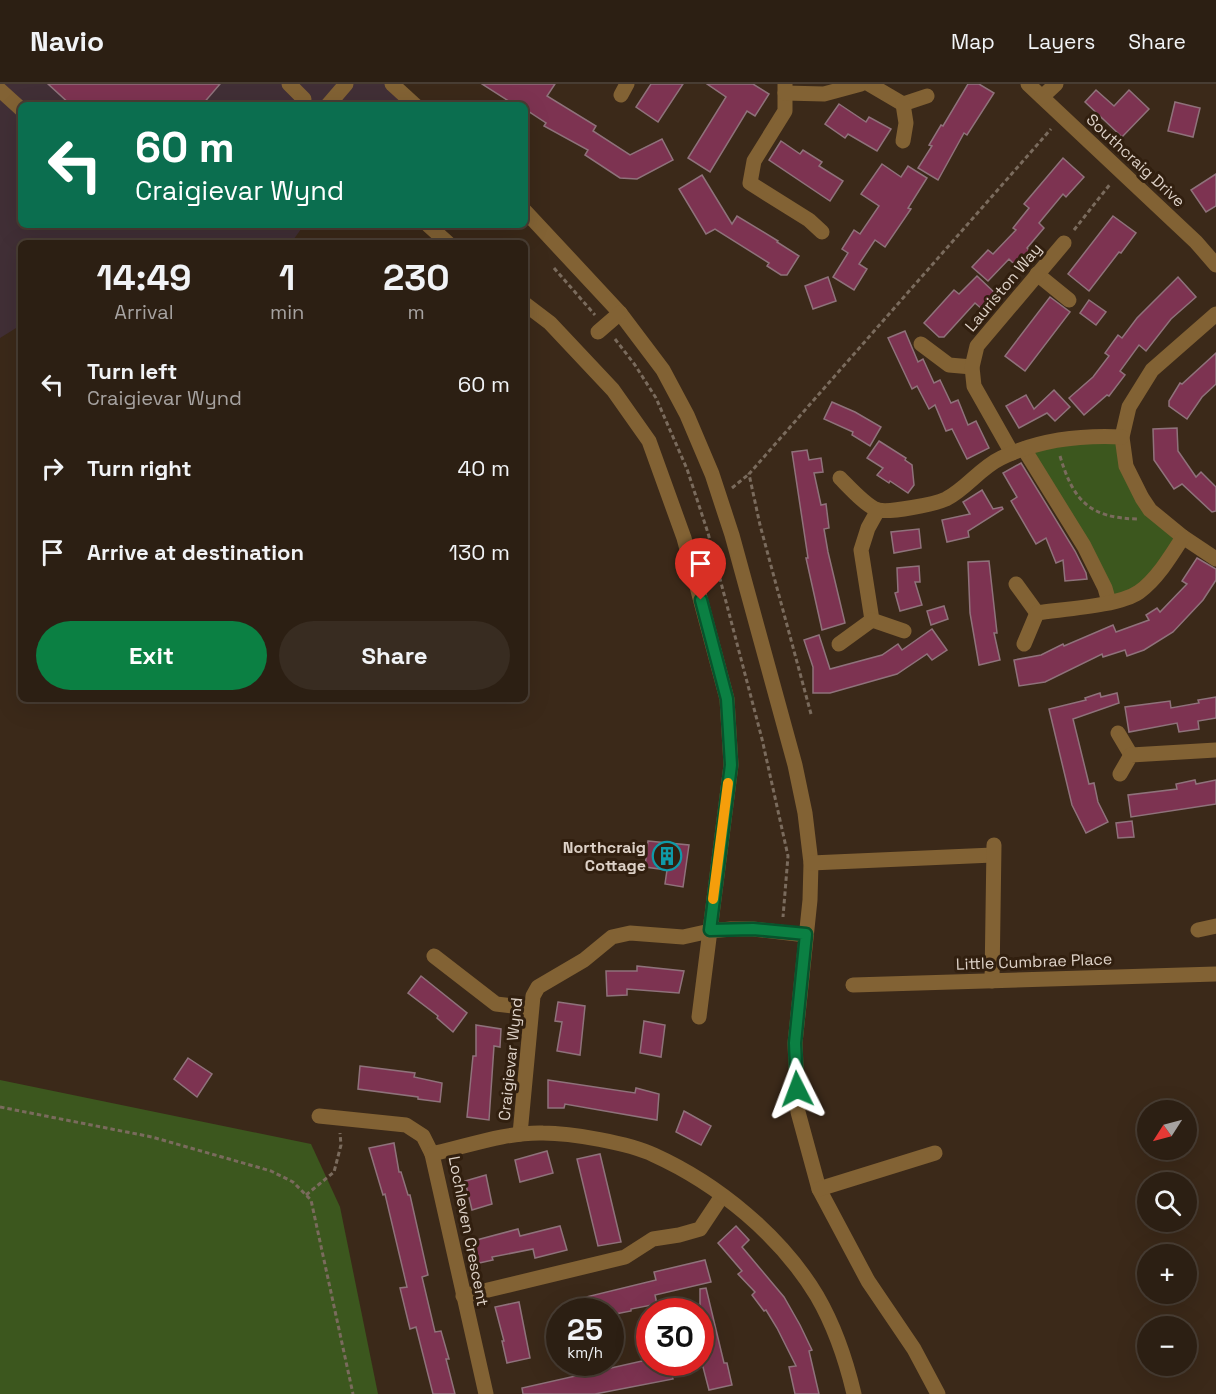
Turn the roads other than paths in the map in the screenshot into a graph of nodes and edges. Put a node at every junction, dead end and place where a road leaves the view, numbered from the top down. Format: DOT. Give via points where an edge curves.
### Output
graph roads {
  1 [pos="289,84"];
  2 [pos="346,84"];
  3 [pos="861,84"];
  4 [pos="869,84"];
  5 [pos="1028,84"];
  6 [pos="1056,84"];
  7 [pos="785,89"];
  8 [pos="0,90"];
  9 [pos="397,94"];
  10 [pos="927,96"];
  11 [pos="1042,97"];
  12 [pos="304,99"];
  13 [pos="331,102"];
  14 [pos="410,102"];
  15 [pos="903,104"];
  16 [pos="18,106"];
  17 [pos="903,141"];
  18 [pos="528,214"];
  19 [pos="431,228"];
  20 [pos="822,232"];
  21 [pos="445,240"];
  22 [pos="1064,243"];
  23 [pos="1216,265"];
  24 [pos="1037,274"];
  25 [pos="1070,300"];
  26 [pos="528,306"];
  27 [pos="620,313"];
  28 [pos="1216,314"];
  29 [pos="598,332"];
  30 [pos="921,344"];
  31 [pos="972,367"];
  32 [pos="1122,437"];
  33 [pos="1018,451"];
  34 [pos="840,478"];
  35 [pos="878,510"];
  36 [pos="1183,537"];
  37 [pos="1216,559"];
  38 [pos="1016,584"];
  39 [pos="1109,602"];
  40 [pos="1037,613"];
  41 [pos="872,620"];
  42 [pos="904,631"];
  43 [pos="839,644"];
  44 [pos="1024,644"];
  45 [pos="1118,733"];
  46 [pos="1216,750"];
  47 [pos="1131,755"];
  48 [pos="1120,774"];
  49 [pos="811,863"];
  50 [pos="1216,926"];
  51 [pos="710,930"];
  52 [pos="1198,930"];
  53 [pos="806,934"];
  54 [pos="434,956"];
  55 [pos="1216,974"];
  56 [pos="992,981"];
  57 [pos="853,985"];
  58 [pos="531,1008"];
  59 [pos="699,1017"];
  60 [pos="319,1116"];
  61 [pos="520,1134"];
  62 [pos="935,1153"];
  63 [pos="432,1155"];
  64 [pos="819,1189"];
  65 [pos="722,1196"];
  66 [pos="463,1296"];
  67 [pos="486,1394"];
  68 [pos="854,1394"];
  69 [pos="938,1394"];
  1 -- 12 [label="street"];
  2 -- 13 [label="street"];
  3 -- 7 [label="street" via="824,94"];
  4 -- 15 [label="street"];
  5 -- 11 [label="street, Southcraig Drive"];
  6 -- 11 [label="street"];
  7 -- 20 [label="street" via="784,111 754,161 750,183"];
  8 -- 16 [label="street"];
  9 -- 14 [label="street"];
  10 -- 15 [label="street"];
  11 -- 23 [label="street, Southcraig Drive"];
  15 -- 17 [label="street"];
  18 -- 27 [label="street"];
  19 -- 21 [label="street"];
  22 -- 24 [label="street, Lauriston Way"];
  24 -- 25 [label="street"];
  24 -- 31 [label="street, Lauriston Way" via="977,346"];
  26 -- 51 [label="street" via="550,323 613,390 649,441 684,538 727,699 731,765"];
  27 -- 29 [label="street"];
  27 -- 49 [label="street" via="663,369 712,474 795,765"];
  28 -- 32 [label="street" via="1152,370 1129,407"];
  30 -- 31 [label="street" via="949,365"];
  31 -- 33 [label="street" via="974,386"];
  32 -- 33 [label="street" via="1055,441"];
  32 -- 36 [label="street" via="1126,466 1142,498 1150,510"];
  33 -- 35 [label="street" via="998,459 946,500"];
  33 -- 39 [label="street" via="1084,546"];
  34 -- 35 [label="street"];
  35 -- 41 [label="street" via="861,550"];
  36 -- 37 [label="street"];
  36 -- 39 [label="street" via="1150,582 1137,593"];
  38 -- 40 [label="street"];
  39 -- 40 [label="street"];
  40 -- 44 [label="street"];
  41 -- 42 [label="street"];
  41 -- 43 [label="street"];
  45 -- 47 [label="street"];
  46 -- 47 [label="street"];
  47 -- 48 [label="street"];
  49 -- 53 [label="street"];
  49 -- 56 [label="street" via="994,850"];
  50 -- 52 [label="street"];
  51 -- 53 [label="street, Craigievar Wynd"];
  51 -- 58 [label="street, Craigievar Wynd" via="682,937 630,933 612,937 584,960 538,987"];
  51 -- 59 [label="street"];
  53 -- 64 [label="street" via="795,1043 798,1112"];
  54 -- 58 [label="street" via="496,1004"];
  55 -- 56 [label="street, Little Cumbrae Place"];
  56 -- 57 [label="street, Little Cumbrae Place"];
  58 -- 61 [label="street, Craigievar Wynd"];
  60 -- 63 [label="street" via="406,1125 423,1136"];
  61 -- 63 [label="street, Lochleven Crescent"];
  61 -- 65 [label="street, Lochleven Crescent" via="602,1140 653,1154"];
  62 -- 64 [label="street"];
  63 -- 66 [label="street, Lochleven Crescent"];
  64 -- 69 [label="street" via="868,1281 914,1349"];
  65 -- 66 [label="street" via="700,1229 653,1239 625,1257"];
  65 -- 68 [label="street, Lochleven Crescent" via="756,1221 816,1296 831,1323"];
  66 -- 67 [label="street, Lochleven Crescent"];
}
